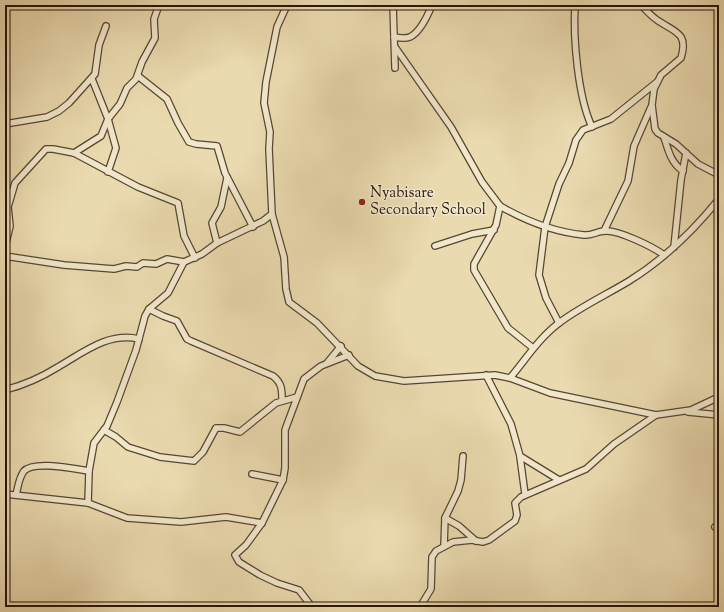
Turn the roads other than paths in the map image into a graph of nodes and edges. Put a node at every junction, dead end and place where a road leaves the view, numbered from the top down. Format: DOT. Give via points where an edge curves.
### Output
graph roads {
  1 [pos="159,5"];
  2 [pos="287,5"];
  3 [pos="393,5"];
  4 [pos="432,5"];
  5 [pos="575,5"];
  6 [pos="643,5"];
  7 [pos="106,26"];
  8 [pos="394,37"];
  9 [pos="395,47"];
  10 [pos="396,68"];
  11 [pos="138,76"];
  12 [pos="92,79"];
  13 [pos="657,82"];
  14 [pos="652,105"];
  15 [pos="108,119"];
  16 [pos="5,124"];
  17 [pos="592,127"];
  18 [pos="664,137"];
  19 [pos="74,153"];
  20 [pos="686,153"];
  21 [pos="683,171"];
  22 [pos="108,172"];
  23 [pos="719,175"];
  24 [pos="227,177"];
  25 [pos="719,199"];
  26 [pos="500,206"];
  27 [pos="272,214"];
  28 [pos="252,227"];
  29 [pos="545,227"];
  30 [pos="494,230"];
  31 [pos="604,231"];
  32 [pos="217,243"];
  33 [pos="435,246"];
  34 [pos="5,247"];
  35 [pos="674,248"];
  36 [pos="664,255"];
  37 [pos="5,256"];
  38 [pos="195,258"];
  39 [pos="184,262"];
  40 [pos="149,309"];
  41 [pos="559,323"];
  42 [pos="139,339"];
  43 [pos="341,346"];
  44 [pos="533,348"];
  45 [pos="349,355"];
  46 [pos="327,363"];
  47 [pos="486,375"];
  48 [pos="510,378"];
  49 [pos="5,390"];
  50 [pos="297,397"];
  51 [pos="719,397"];
  52 [pos="282,400"];
  53 [pos="684,412"];
  54 [pos="656,415"];
  55 [pos="719,415"];
  56 [pos="104,430"];
  57 [pos="462,456"];
  58 [pos="520,456"];
  59 [pos="89,471"];
  60 [pos="252,474"];
  61 [pos="283,480"];
  62 [pos="559,480"];
  63 [pos="5,494"];
  64 [pos="525,494"];
  65 [pos="16,495"];
  66 [pos="88,503"];
  67 [pos="445,518"];
  68 [pos="262,523"];
  69 [pos="476,541"];
  70 [pos="444,546"];
  71 [pos="312,607"];
  72 [pos="420,607"];
  1 -- 11 [label="street" via="154,19 155,38 142,62"];
  2 -- 27 [label="street" via="281,15 272,44 264,103 270,132"];
  3 -- 8 [label="street"];
  4 -- 8 [label="street" via="414,34 409,37"];
  5 -- 17 [label="street" via="576,46 584,106"];
  6 -- 13 [label="street" via="658,20 676,30 682,38 680,59 664,72"];
  7 -- 12 [label="street" via="98,46 97,68"];
  8 -- 9 [label="street"];
  9 -- 10 [label="street"];
  9 -- 26 [label="street" via="451,127 482,182"];
  11 -- 15 [label="street" via="127,88 120,104"];
  11 -- 24 [label="street" via="167,99 189,142 217,146"];
  12 -- 15 [label="street"];
  12 -- 16 [label="street" via="58,112 37,119"];
  13 -- 14 [label="street"];
  13 -- 17 [label="street" via="611,119"];
  14 -- 18 [label="street" via="654,129"];
  14 -- 31 [label="street" via="634,146 628,181"];
  15 -- 19 [label="street" via="101,136"];
  15 -- 22 [label="street" via="116,148"];
  17 -- 29 [label="street" via="583,130 576,140"];
  18 -- 20 [label="street"];
  18 -- 21 [label="street" via="672,158"];
  19 -- 22 [label="street"];
  19 -- 34 [label="street" via="46,149 18,178 9,203 10,226"];
  20 -- 21 [label="street"];
  20 -- 23 [label="street" via="698,164"];
  21 -- 35 [label="street"];
  22 -- 38 [label="street" via="178,203 184,236"];
  24 -- 28 [label="street"];
  24 -- 32 [label="street" via="221,207 211,226"];
  25 -- 35 [label="street"];
  26 -- 29 [label="street"];
  26 -- 30 [label="street"];
  27 -- 28 [label="street"];
  27 -- 43 [label="street" via="284,258 289,302 317,323"];
  28 -- 32 [label="street"];
  29 -- 31 [label="street" via="586,235"];
  29 -- 41 [label="street" via="540,281"];
  30 -- 33 [label="street"];
  30 -- 44 [label="street" via="474,264 474,270 508,328"];
  31 -- 36 [label="street" via="644,244"];
  32 -- 38 [label="street"];
  35 -- 36 [label="street"];
  36 -- 41 [label="street" via="631,280"];
  37 -- 39 [label="street" via="114,269 126,266 137,268 143,263 156,264 164,260"];
  38 -- 39 [label="street"];
  39 -- 40 [label="street" via="168,293"];
  40 -- 42 [label="street"];
  40 -- 52 [label="street" via="177,320 187,339 273,376 282,387"];
  41 -- 44 [label="street"];
  42 -- 49 [label="street" via="124,336 100,343 40,377"];
  42 -- 56 [label="street" via="117,402"];
  43 -- 45 [label="street"];
  43 -- 46 [label="street"];
  44 -- 48 [label="street"];
  45 -- 46 [label="street"];
  45 -- 47 [label="street" via="366,372 393,380"];
  46 -- 50 [label="street" via="306,377"];
  47 -- 48 [label="street"];
  47 -- 58 [label="street" via="511,424"];
  48 -- 54 [label="street" via="550,393"];
  50 -- 52 [label="street"];
  50 -- 61 [label="street" via="285,430 286,463"];
  51 -- 53 [label="street"];
  52 -- 56 [label="street" via="241,431 235,432 220,427 214,429 204,452 194,461 160,457 128,447"];
  53 -- 54 [label="street"];
  53 -- 55 [label="street"];
  54 -- 62 [label="street" via="614,444 586,469"];
  56 -- 59 [label="street" via="96,439"];
  57 -- 67 [label="street" via="460,485"];
  58 -- 62 [label="street"];
  58 -- 64 [label="street"];
  59 -- 65 [label="street" via="65,467 29,467 21,477"];
  59 -- 66 [label="street"];
  60 -- 61 [label="street"];
  61 -- 68 [label="street"];
  62 -- 64 [label="street"];
  63 -- 65 [label="street"];
  64 -- 69 [label="street" via="516,502 516,517 512,524 485,542"];
  65 -- 66 [label="street"];
  66 -- 68 [label="street" via="127,518 181,522 226,517"];
  67 -- 69 [label="street"];
  67 -- 70 [label="street"];
  68 -- 71 [label="street" via="235,557 260,575 299,590"];
  69 -- 70 [label="street" via="460,541"];
  70 -- 72 [label="street" via="432,557 431,590"];
}
